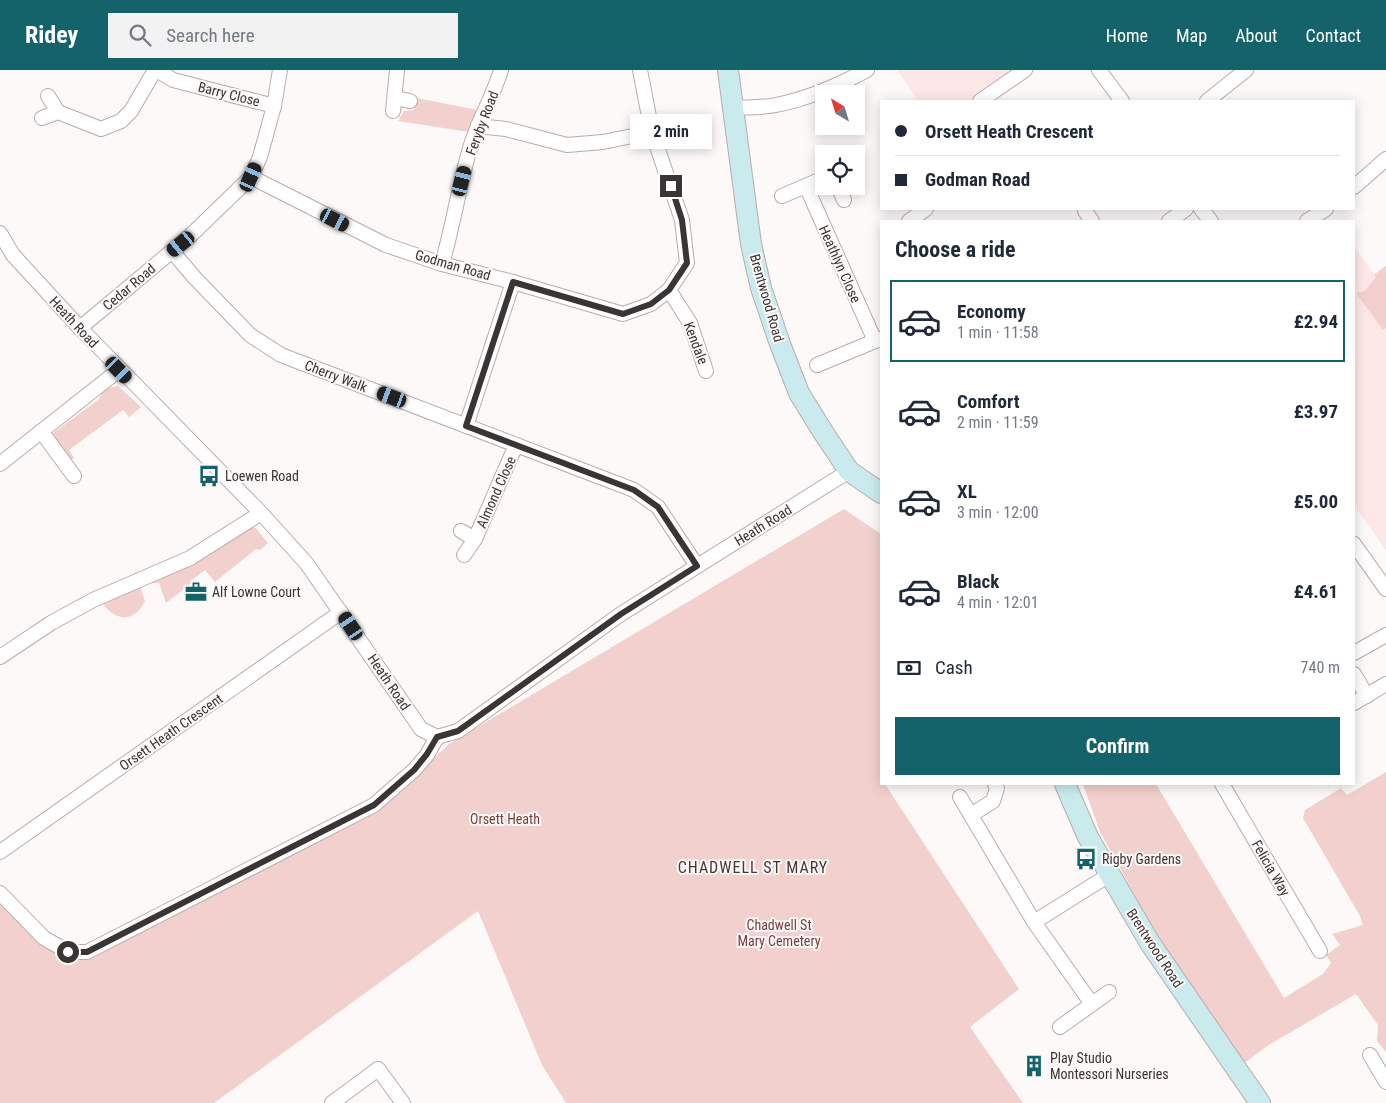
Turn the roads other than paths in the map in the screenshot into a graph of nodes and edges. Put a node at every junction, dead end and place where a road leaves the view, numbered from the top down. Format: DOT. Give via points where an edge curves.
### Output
graph roads {
  1 [pos="156,70"];
  2 [pos="280,70"];
  3 [pos="397,70"];
  4 [pos="501,70"];
  5 [pos="640,70"];
  6 [pos="728,70"];
  7 [pos="867,70"];
  8 [pos="1025,70"];
  9 [pos="1099,70"];
  10 [pos="1246,70"];
  11 [pos="48,96"];
  12 [pos="981,100"];
  13 [pos="1121,100"];
  14 [pos="1207,100"];
  15 [pos="410,101"];
  16 [pos="274,106"];
  17 [pos="733,108"];
  18 [pos="58,112"];
  19 [pos="42,118"];
  20 [pos="478,126"];
  21 [pos="652,132"];
  22 [pos="1386,159"];
  23 [pos="251,177"];
  24 [pos="815,182"];
  25 [pos="806,186"];
  26 [pos="1355,186"];
  27 [pos="842,195"];
  28 [pos="782,196"];
  29 [pos="844,200"];
  30 [pos="925,210"];
  31 [pos="1185,210"];
  32 [pos="1202,210"];
  33 [pos="1324,210"];
  34 [pos="910,220"];
  35 [pos="1170,220"];
  36 [pos="1210,220"];
  37 [pos="1309,220"];
  38 [pos="0,233"];
  39 [pos="172,251"];
  40 [pos="442,264"];
  41 [pos="513,282"];
  42 [pos="669,290"];
  43 [pos="80,328"];
  44 [pos="878,340"];
  45 [pos="817,365"];
  46 [pos="119,370"];
  47 [pos="706,371"];
  48 [pos="466,426"];
  49 [pos="41,431"];
  50 [pos="516,445"];
  51 [pos="0,464"];
  52 [pos="849,471"];
  53 [pos="74,476"];
  54 [pos="880,493"];
  55 [pos="261,513"];
  56 [pos="461,531"];
  57 [pos="475,539"];
  58 [pos="1355,545"];
  59 [pos="464,556"];
  60 [pos="697,566"];
  61 [pos="1386,590"];
  62 [pos="341,612"];
  63 [pos="1386,635"];
  64 [pos="1355,652"];
  65 [pos="0,657"];
  66 [pos="1355,676"];
  67 [pos="1386,684"];
  68 [pos="1367,696"];
  69 [pos="1355,702"];
  70 [pos="437,737"];
  71 [pos="996,785"];
  72 [pos="1065,785"];
  73 [pos="1223,785"];
  74 [pos="960,797"];
  75 [pos="972,815"];
  76 [pos="0,852"];
  77 [pos="1109,875"];
  78 [pos="0,893"];
  79 [pos="1034,922"];
  80 [pos="1320,951"];
  81 [pos="1110,992"];
  82 [pos="1092,1004"];
  83 [pos="1060,1027"];
  84 [pos="1370,1055"];
  85 [pos="1386,1082"];
  86 [pos="332,1103"];
  87 [pos="402,1103"];
  88 [pos="1260,1103"];
  1 -- 16 [label="street, Barry Close" via="173,80"];
  1 -- 18 [label="street, Barry Close" via="131,111 121,120 101,129"];
  2 -- 16 [label="street, Cedar Road"];
  3 -- 15 [label="street" via="394,105"];
  4 -- 20 [label="street, Feryby Road"];
  5 -- 21 [label="street, Godman Road"];
  6 -- 17 [label="street, Brentwood Road"];
  7 -- 17 [label="street" via="812,94 775,105"];
  8 -- 12 [label="street"];
  9 -- 13 [label="street"];
  10 -- 14 [label="street"];
  11 -- 18 [label="street"];
  16 -- 23 [label="street, Cedar Road"];
  17 -- 52 [label="street, Brentwood Road" via="751,244 761,288 799,393"];
  18 -- 19 [label="street"];
  20 -- 21 [label="street" via="506,129 567,145"];
  20 -- 40 [label="street, Feryby Road"];
  21 -- 42 [label="street, Godman Road" via="682,220 687,263"];
  22 -- 26 [label="street"];
  23 -- 39 [label="street, Cedar Road"];
  23 -- 40 [label="street, Godman Road" via="386,245"];
  24 -- 25 [label="street"];
  25 -- 28 [label="street"];
  25 -- 44 [label="street, Heathlyn Close"];
  27 -- 29 [label="street"];
  30 -- 34 [label="street"];
  31 -- 35 [label="street"];
  32 -- 36 [label="street"];
  33 -- 37 [label="street"];
  38 -- 43 [label="street, Heath Road" via="13,255"];
  39 -- 43 [label="street, Cedar Road"];
  39 -- 48 [label="street, Cherry Walk" via="250,335 281,355"];
  40 -- 41 [label="street, Godman Road"];
  41 -- 42 [label="street, Godman Road" via="623,314 651,304"];
  41 -- 48 [label="street"];
  42 -- 47 [label="street, Kendale" via="690,323"];
  43 -- 46 [label="street, Heath Road"];
  44 -- 45 [label="street, Heathlyn Close"];
  46 -- 49 [label="street"];
  46 -- 55 [label="street, Heath Road"];
  48 -- 50 [label="street, Cherry Walk"];
  49 -- 51 [label="street"];
  49 -- 53 [label="street"];
  50 -- 57 [label="street, Almond Close"];
  50 -- 60 [label="street, Cherry Walk" via="634,490 658,507"];
  52 -- 54 [label="street, Brentwood Road"];
  52 -- 60 [label="street, Heath Road"];
  55 -- 62 [label="street, Heath Road" via="308,564"];
  55 -- 65 [label="street" via="190,558 93,600"];
  56 -- 57 [label="street, Almond Close"];
  57 -- 59 [label="street, Almond Close"];
  58 -- 61 [label="street"];
  60 -- 70 [label="street, Heath Road" via="621,614 458,731"];
  62 -- 70 [label="street, Heath Road" via="421,729"];
  62 -- 76 [label="street, Orsett Heath Crescent"];
  63 -- 64 [label="street"];
  66 -- 68 [label="street"];
  67 -- 68 [label="street"];
  68 -- 69 [label="street"];
  70 -- 78 [label="street" via="414,770 374,805 87,952 68,952 44,938"];
  71 -- 75 [label="street" via="998,788 993,801"];
  72 -- 77 [label="street, Brentwood Road"];
  73 -- 80 [label="street, Felicia Way"];
  74 -- 75 [label="street"];
  75 -- 79 [label="street"];
  77 -- 79 [label="street"];
  77 -- 88 [label="street, Brentwood Road" via="1150,943"];
  79 -- 82 [label="street"];
  81 -- 82 [label="street"];
  82 -- 83 [label="street"];
  84 -- 85 [label="street"];
  86 -- 87 [label="street" via="378,1069"];
}
